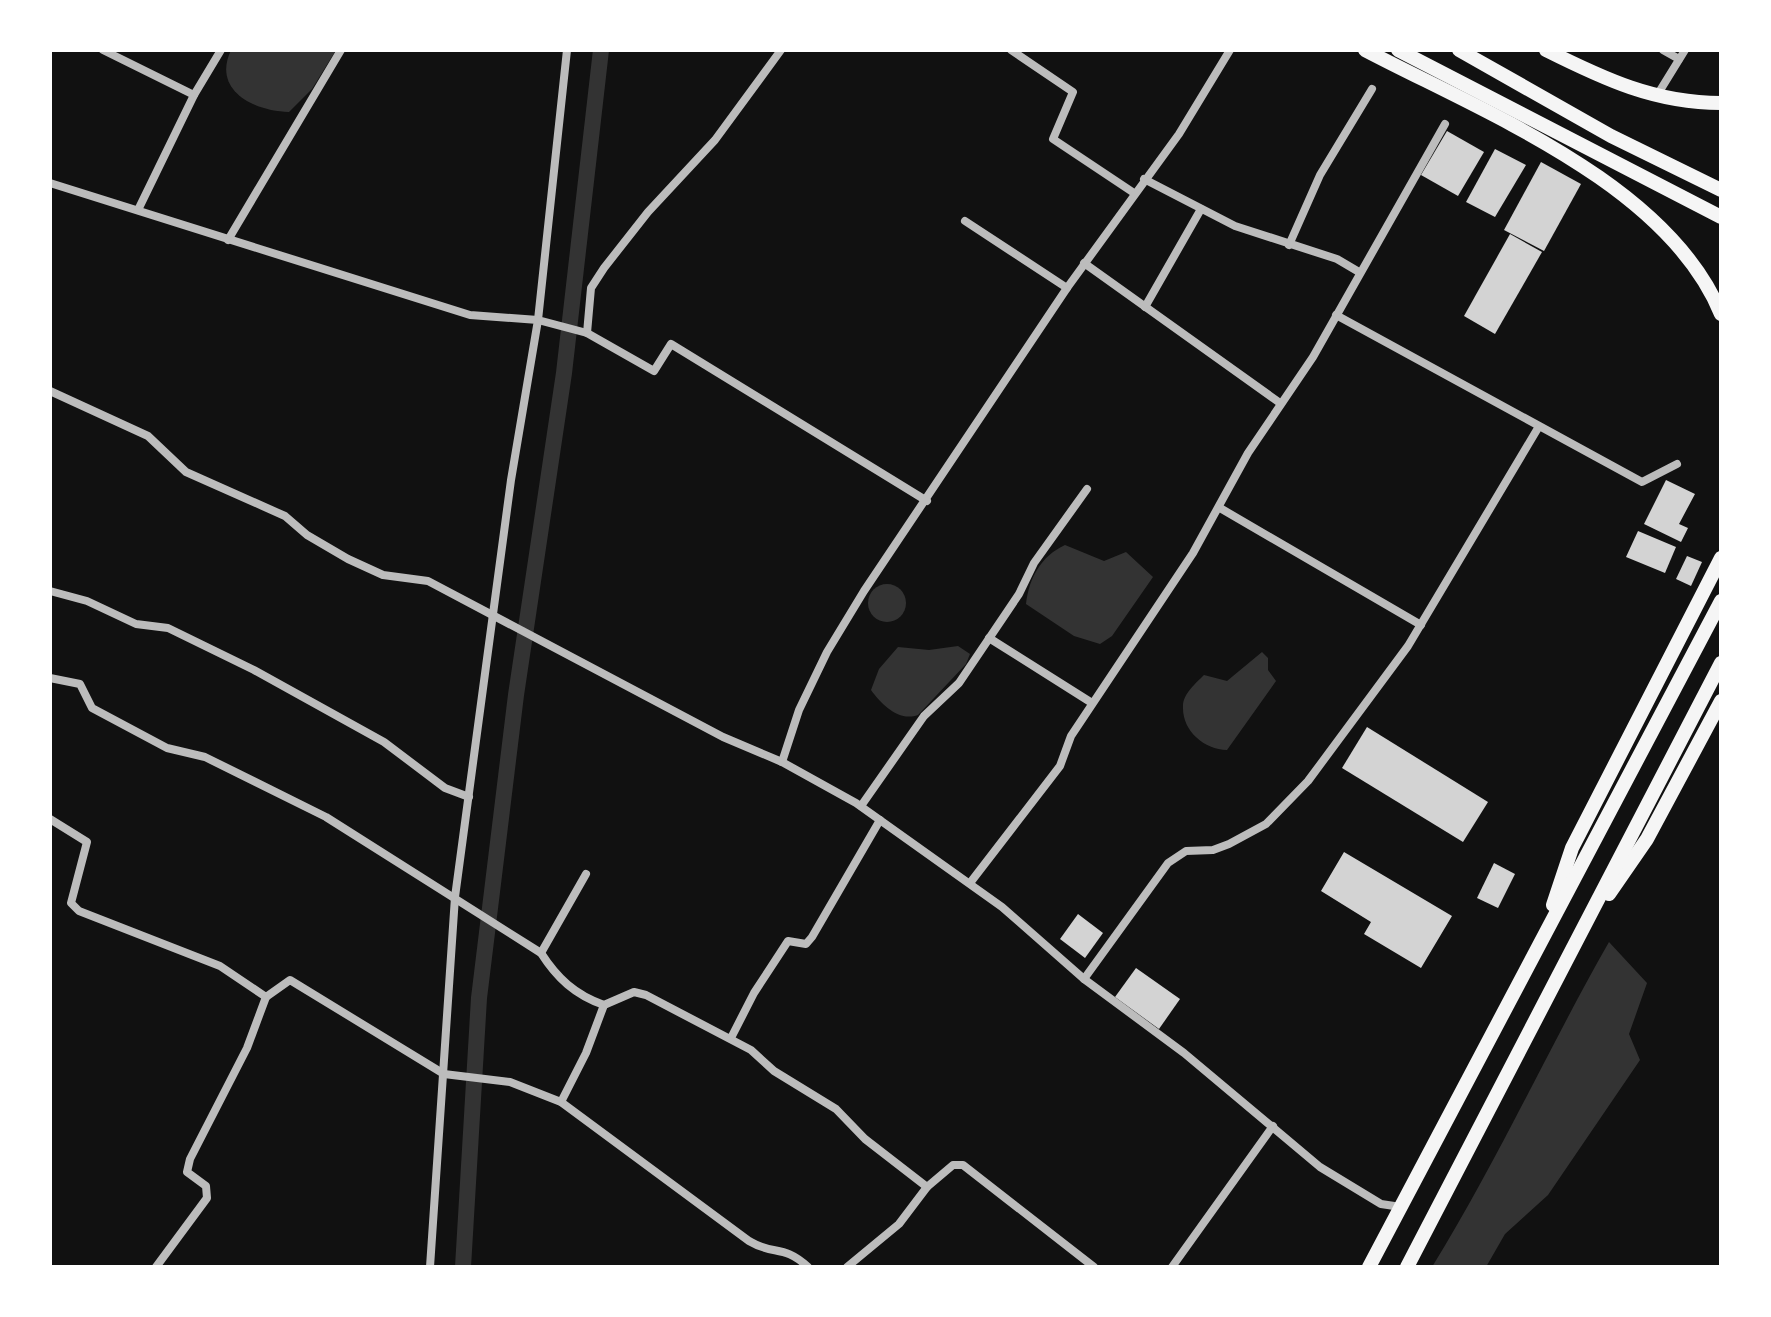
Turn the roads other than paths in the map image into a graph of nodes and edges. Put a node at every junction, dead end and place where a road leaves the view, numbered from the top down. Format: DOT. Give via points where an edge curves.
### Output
graph roads {
  1 [pos="103,50"];
  2 [pos="221,50"];
  3 [pos="341,50"];
  4 [pos="567,50"];
  5 [pos="781,50"];
  6 [pos="1011,50"];
  7 [pos="1230,50"];
  8 [pos="1365,50"];
  9 [pos="1398,50"];
  10 [pos="1459,50"];
  11 [pos="1546,50"];
  12 [pos="1663,50"];
  13 [pos="1685,50"];
  14 [pos="1679,59"];
  15 [pos="1372,89"];
  16 [pos="194,95"];
  17 [pos="1656,97"];
  18 [pos="1721,103"];
  19 [pos="1445,124"];
  20 [pos="1144,179"];
  21 [pos="50,183"];
  22 [pos="1721,190"];
  23 [pos="1134,193"];
  24 [pos="1201,209"];
  25 [pos="138,210"];
  26 [pos="1716,215"];
  27 [pos="965,221"];
  28 [pos="228,240"];
  29 [pos="1289,245"];
  30 [pos="1084,263"];
  31 [pos="1359,272"];
  32 [pos="1067,288"];
  33 [pos="1145,307"];
  34 [pos="1721,314"];
  35 [pos="1336,315"];
  36 [pos="538,320"];
  37 [pos="587,332"];
  38 [pos="50,391"];
  39 [pos="1280,403"];
  40 [pos="1538,428"];
  41 [pos="1677,464"];
  42 [pos="1087,489"];
  43 [pos="927,501"];
  44 [pos="1220,508"];
  45 [pos="1721,558"];
  46 [pos="50,591"];
  47 [pos="1721,601"];
  48 [pos="494,616"];
  49 [pos="1421,625"];
  50 [pos="989,638"];
  51 [pos="1721,663"];
  52 [pos="50,678"];
  53 [pos="1721,701"];
  54 [pos="1092,703"];
  55 [pos="782,762"];
  56 [pos="469,797"];
  57 [pos="861,806"];
  58 [pos="50,819"];
  59 [pos="880,820"];
  60 [pos="586,874"];
  61 [pos="970,883"];
  62 [pos="455,897"];
  63 [pos="1548,925"];
  64 [pos="1581,933"];
  65 [pos="541,953"];
  66 [pos="1084,979"];
  67 [pos="266,997"];
  68 [pos="604,1005"];
  69 [pos="731,1038"];
  70 [pos="444,1074"];
  71 [pos="561,1102"];
  72 [pos="1273,1126"];
  73 [pos="927,1187"];
  74 [pos="1401,1207"];
  75 [pos="156,1267"];
  76 [pos="430,1267"];
  77 [pos="808,1267"];
  78 [pos="847,1267"];
  79 [pos="1094,1267"];
  80 [pos="1172,1267"];
  81 [pos="1369,1267"];
  82 [pos="1407,1267"];
  1 -- 16 [label="street"];
  2 -- 16 [label="street"];
  3 -- 28 [label="street"];
  4 -- 36 [label="street"];
  5 -- 37 [label="street" via="715,140 604,268 591,288"];
  6 -- 23 [label="street" via="1073,92 1053,139"];
  7 -- 20 [label="street" via="1179,134"];
  8 -- 34 [label="main road" via="1537,140 1614,188 1682,247"];
  9 -- 26 [label="main road"];
  10 -- 22 [label="main road" via="1611,136"];
  11 -- 17 [label="main road"];
  12 -- 14 [label="street"];
  13 -- 14 [label="street"];
  14 -- 17 [label="street"];
  15 -- 29 [label="street" via="1320,175"];
  16 -- 25 [label="street"];
  17 -- 18 [label="main road"];
  19 -- 31 [label="street"];
  20 -- 23 [label="street"];
  20 -- 24 [label="street"];
  21 -- 25 [label="street"];
  23 -- 30 [label="street"];
  24 -- 29 [label="street"];
  24 -- 33 [label="street"];
  25 -- 28 [label="street"];
  27 -- 32 [label="street"];
  28 -- 36 [label="street" via="470,315"];
  29 -- 31 [label="street" via="1337,259"];
  30 -- 32 [label="street"];
  30 -- 33 [label="street"];
  31 -- 35 [label="street"];
  32 -- 43 [label="street"];
  33 -- 39 [label="street"];
  35 -- 39 [label="street"];
  35 -- 40 [label="street"];
  36 -- 37 [label="street"];
  36 -- 48 [label="street"];
  37 -- 43 [label="street" via="654,371 671,344"];
  38 -- 48 [label="street" via="148,436 186,472 285,516 348,559 383,575 428,581"];
  39 -- 44 [label="street"];
  40 -- 41 [label="street" via="1642,482"];
  40 -- 49 [label="street"];
  42 -- 50 [label="street"];
  43 -- 55 [label="street" via="827,652"];
  44 -- 49 [label="street"];
  44 -- 54 [label="street"];
  45 -- 63 [label="main road" via="1572,848"];
  46 -- 56 [label="street" via="136,624 168,628 254,670 384,742 445,788"];
  47 -- 63 [label="main road"];
  48 -- 55 [label="street" via="723,737"];
  48 -- 56 [label="street"];
  49 -- 66 [label="street" via="1287,804 1266,824 1229,844 1186,851 1168,863"];
  50 -- 54 [label="street"];
  50 -- 57 [label="street" via="959,683 924,716"];
  51 -- 64 [label="main road"];
  52 -- 62 [label="street" via="80,684 92,708 167,748 205,757 326,817"];
  53 -- 64 [label="main road" via="1647,839"];
  54 -- 61 [label="street" via="1060,766"];
  55 -- 57 [label="street"];
  56 -- 62 [label="street"];
  57 -- 59 [label="street"];
  58 -- 67 [label="street" via="87,842 71,903 79,911 220,966"];
  59 -- 61 [label="street"];
  59 -- 69 [label="street" via="812,937 806,944 788,941"];
  60 -- 65 [label="street"];
  61 -- 66 [label="street"];
  62 -- 65 [label="street"];
  62 -- 70 [label="street"];
  63 -- 74 [label="main road"];
  64 -- 82 [label="main road"];
  65 -- 68 [label="street" via="557,979"];
  66 -- 72 [label="street"];
  67 -- 70 [label="street" via="290,980"];
  67 -- 75 [label="street" via="247,1048 190,1159 187,1172 206,1186 207,1198"];
  68 -- 69 [label="street" via="634,992 646,995"];
  68 -- 71 [label="street"];
  69 -- 73 [label="street" via="836,1109"];
  70 -- 71 [label="street" via="500,1080"];
  70 -- 76 [label="street"];
  71 -- 77 [label="street" via="749,1241 763,1249 794,1253"];
  72 -- 74 [label="street" via="1351,1188 1381,1204"];
  72 -- 80 [label="street"];
  73 -- 78 [label="street" via="899,1224"];
  73 -- 79 [label="street" via="953,1165 963,1165"];
  74 -- 81 [label="main road"];
}
